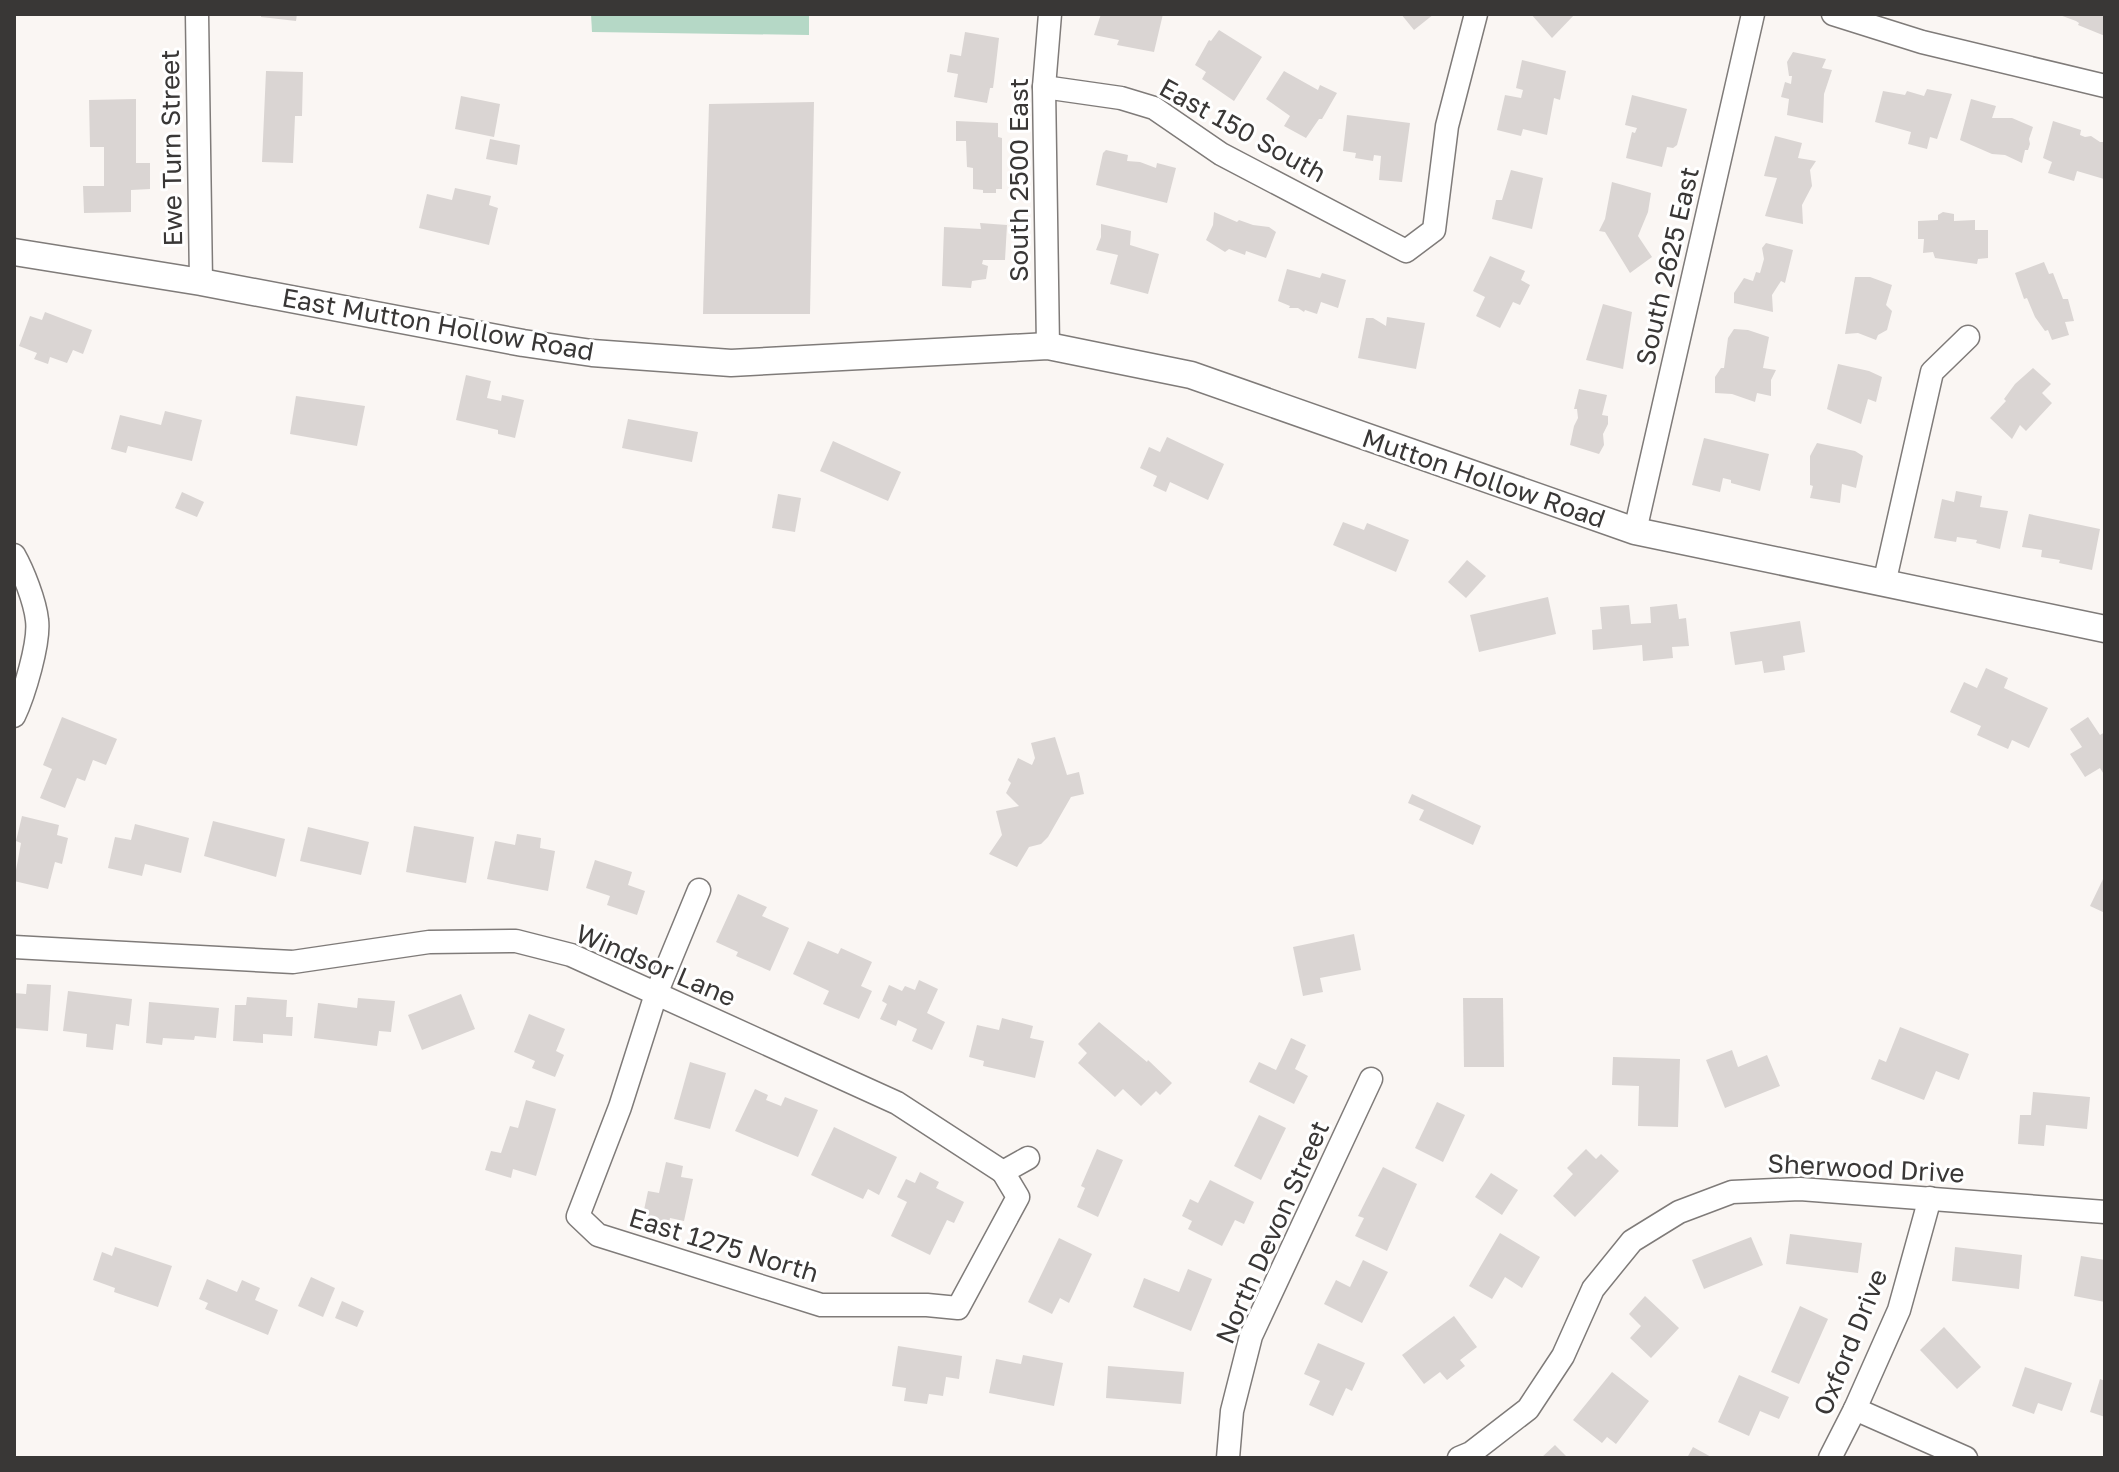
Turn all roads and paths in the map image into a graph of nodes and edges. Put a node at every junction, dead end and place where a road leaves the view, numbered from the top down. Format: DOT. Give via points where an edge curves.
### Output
graph roads {
  1 [pos="197,14"];
  2 [pos="1050,14"];
  3 [pos="1476,14"];
  4 [pos="1753,14"];
  5 [pos="1833,14"];
  6 [pos="2105,86"];
  7 [pos="1044,87"];
  8 [pos="14,252"];
  9 [pos="201,282"];
  10 [pos="1968,337"];
  11 [pos="1048,346"];
  12 [pos="864,355"];
  13 [pos="1635,531"];
  14 [pos="14,555"];
  15 [pos="1884,584"];
  16 [pos="2105,629"];
  17 [pos="14,716"];
  18 [pos="699,890"];
  19 [pos="14,947"];
  20 [pos="656,994"];
  21 [pos="1371,1079"];
  22 [pos="1028,1158"];
  23 [pos="1003,1172"];
  24 [pos="1930,1198"];
  25 [pos="2105,1212"];
  26 [pos="1855,1409"];
  27 [pos="1228,1458"];
  28 [pos="1459,1458"];
  29 [pos="1830,1458"];
  30 [pos="1966,1458"];
  1 -- 9 [label="street, Ewe Turn Street"];
  2 -- 7 [label="street, South 2500 East"];
  3 -- 7 [label="street, East 150 South" via="1447,126 1434,230 1406,251 1221,154 1154,108"];
  4 -- 13 [label="street, South 2625 East"];
  5 -- 6 [label="street" via="1922,42"];
  7 -- 11 [label="street, South 2500 East"];
  8 -- 9 [label="street, East Mutton Hollow Road"];
  9 -- 12 [label="street, East Mutton Hollow Road" via="592,353 731,363"];
  10 -- 15 [label="street" via="1932,372"];
  11 -- 12 [label="street, Mutton Hollow Road"];
  11 -- 13 [label="street, Mutton Hollow Road" via="1191,375"];
  13 -- 15 [label="street, Mutton Hollow Road"];
  14 -- 17 [label="street" via="37,621 26,691"];
  15 -- 16 [label="street, Mutton Hollow Road"];
  18 -- 20 [label="street"];
  19 -- 20 [label="street, Windsor Lane" via="293,962 429,942 516,941 571,955"];
  20 -- 23 [label="street, Windsor Lane" via="897,1103"];
  20 -- 23 [label="street, East 1275 North" via="578,1216 598,1235 821,1305 958,1308 1018,1197"];
  21 -- 27 [label="street, North Devon Street" via="1251,1336 1232,1411"];
  22 -- 23 [label="street"];
  24 -- 25 [label="street, Sherwood Drive"];
  24 -- 26 [label="street, Oxford Drive" via="1899,1310"];
  24 -- 28 [label="street, Sherwood Drive" via="1800,1189 1732,1192 1679,1212 1632,1241 1593,1289 1563,1356 1528,1409"];
  26 -- 29 [label="street, Oxford Drive"];
  26 -- 30 [label="street"];
}
